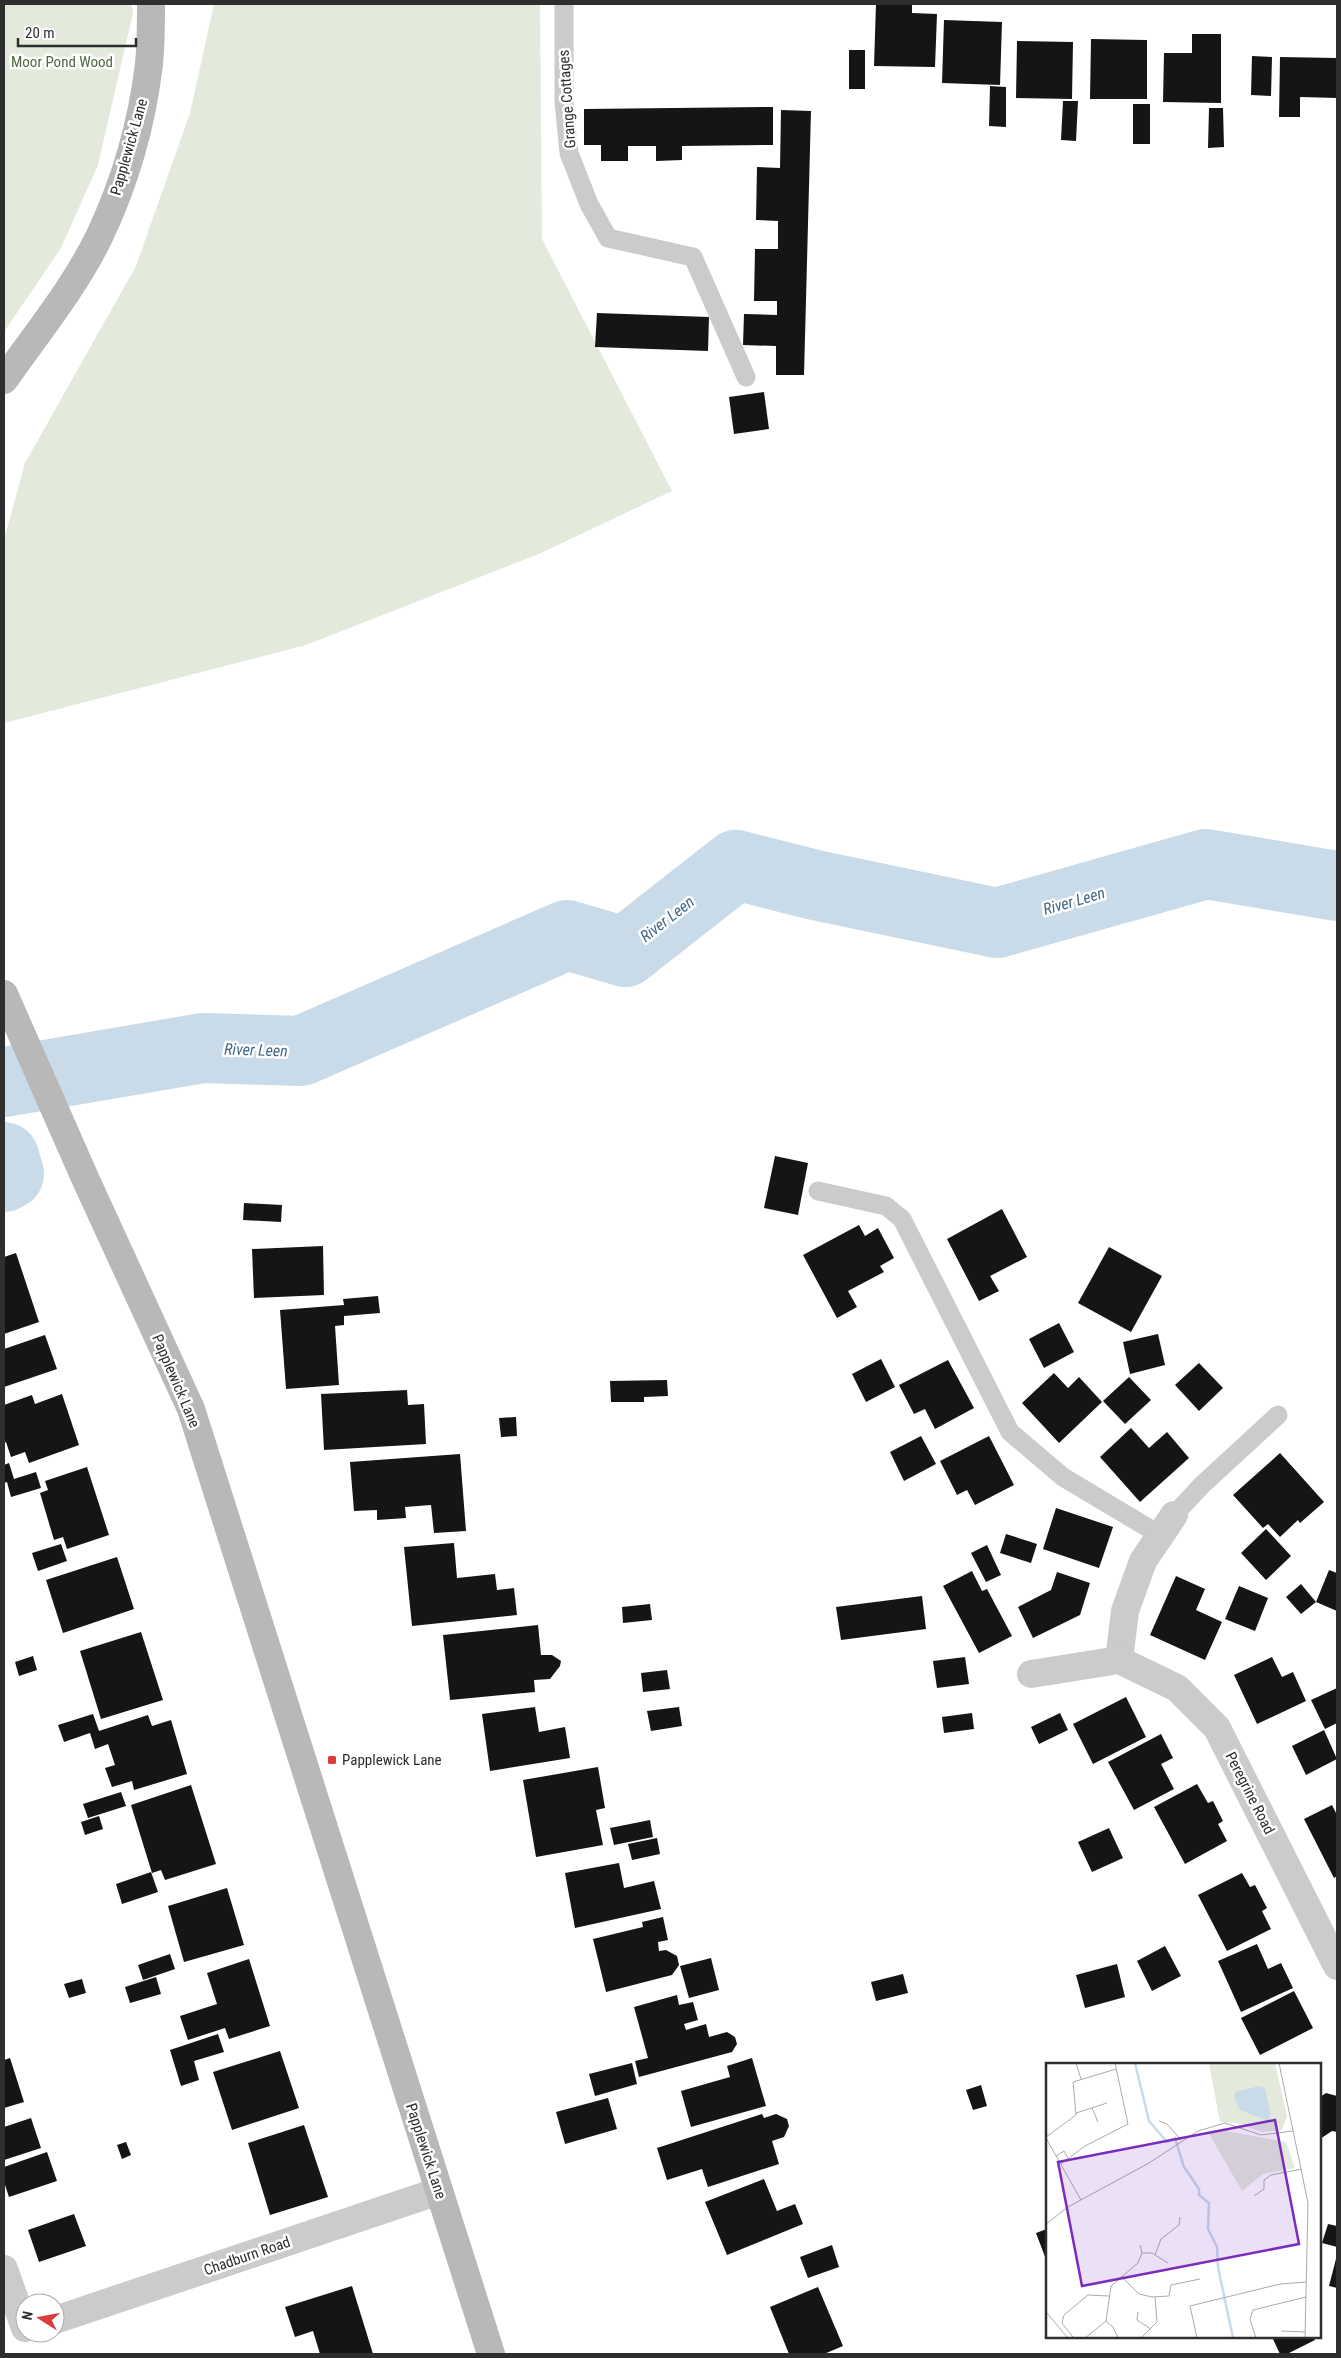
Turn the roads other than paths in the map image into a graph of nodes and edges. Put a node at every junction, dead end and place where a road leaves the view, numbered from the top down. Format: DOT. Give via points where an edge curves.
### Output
graph roads {
  1 [pos="152,4"];
  2 [pos="564,4"];
  3 [pos="746,377"];
  4 [pos="4,380"];
  5 [pos="4,994"];
  6 [pos="10,1029"];
  7 [pos="818,1191"];
  8 [pos="1278,1415"];
  9 [pos="1167,1525"];
  10 [pos="1119,1660"];
  11 [pos="1031,1674"];
  12 [pos="1328,1922"];
  13 [pos="1337,1966"];
  14 [pos="439,2191"];
  15 [pos="4,2269"];
  16 [pos="15,2300"];
  17 [pos="65,2317"];
  18 [pos="491,2354"];
  1 -- 4 [label="street, Papplewick Lane" via="149,64 139,123 123,179 100,235 77,275"];
  2 -- 3 [label="lane, Grange Cottages" via="564,102 569,153 589,204 608,238 693,256"];
  5 -- 6 [label="street, Papplewick Lane"];
  6 -- 14 [label="street, Papplewick Lane" via="85,1178 191,1409"];
  7 -- 9 [label="lane" via="886,1206 902,1218 1010,1432 1063,1477"];
  8 -- 9 [label="lane" via="1202,1484"];
  9 -- 10 [label="street" via="1142,1561 1128,1603"];
  10 -- 11 [label="street"];
  10 -- 12 [label="street, Peregrine Road" via="1177,1688 1217,1728"];
  12 -- 13 [label="street, Peregrine Road"];
  14 -- 17 [label="street, Chadburn Road"];
  14 -- 18 [label="street, Papplewick Lane"];
  15 -- 16 [label="street"];
}
